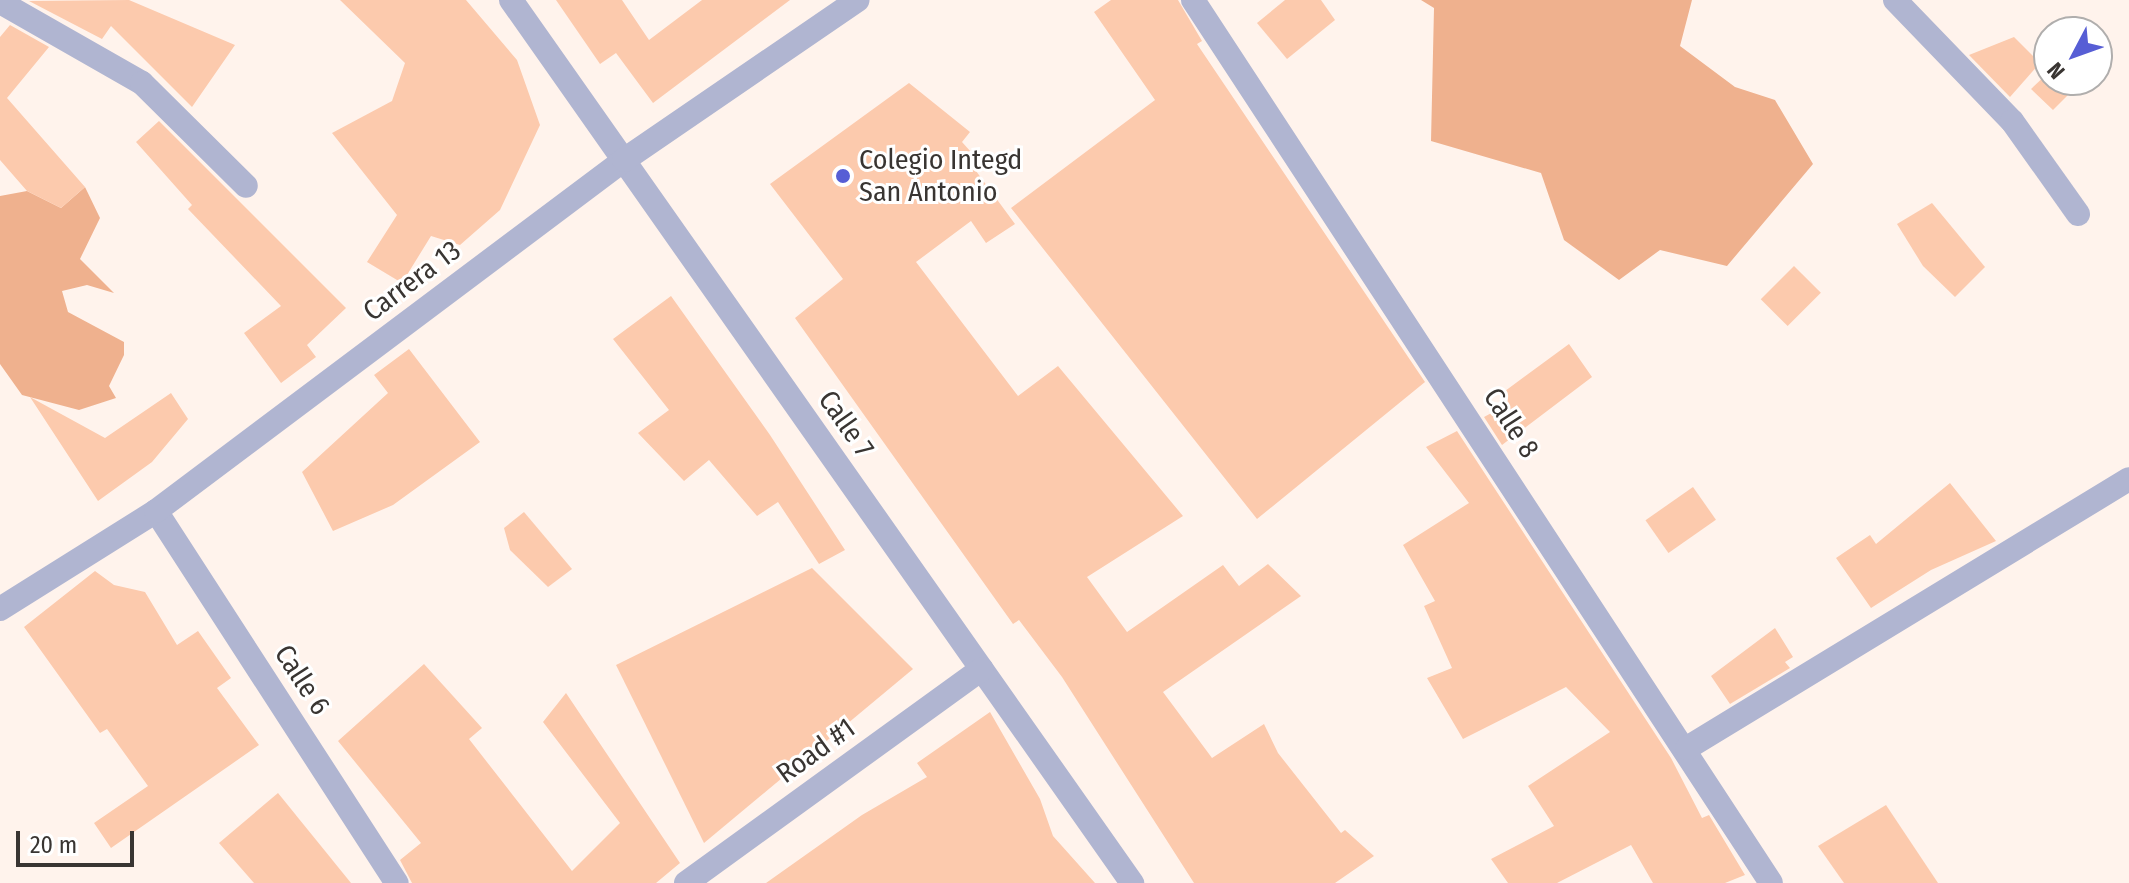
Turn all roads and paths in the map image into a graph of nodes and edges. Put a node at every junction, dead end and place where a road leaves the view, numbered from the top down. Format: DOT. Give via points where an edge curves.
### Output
graph roads {
  1 [pos="511,0"];
  2 [pos="858,0"];
  3 [pos="1193,0"];
  4 [pos="1895,0"];
  5 [pos="0,2"];
  6 [pos="624,160"];
  7 [pos="246,186"];
  8 [pos="2078,214"];
  9 [pos="2129,479"];
  10 [pos="156,511"];
  11 [pos="0,609"];
  12 [pos="982,669"];
  13 [pos="1687,748"];
  14 [pos="397,883"];
  15 [pos="686,883"];
  16 [pos="1132,883"];
  17 [pos="1771,883"];
  1 -- 6 [label="street, Calle 7"];
  2 -- 6 [label="street, Carrera 13"];
  3 -- 13 [label="street, Calle 8"];
  4 -- 8 [label="street" via="2012,121"];
  5 -- 7 [label="street" via="142,83"];
  6 -- 10 [label="street, Carrera 13"];
  6 -- 12 [label="street, Calle 7"];
  9 -- 13 [label="street"];
  10 -- 11 [label="street, Carrera 13"];
  10 -- 14 [label="street, Calle 6"];
  12 -- 15 [label="street, Road #1"];
  12 -- 16 [label="street, Calle 7"];
  13 -- 17 [label="street, Calle 8"];
}
